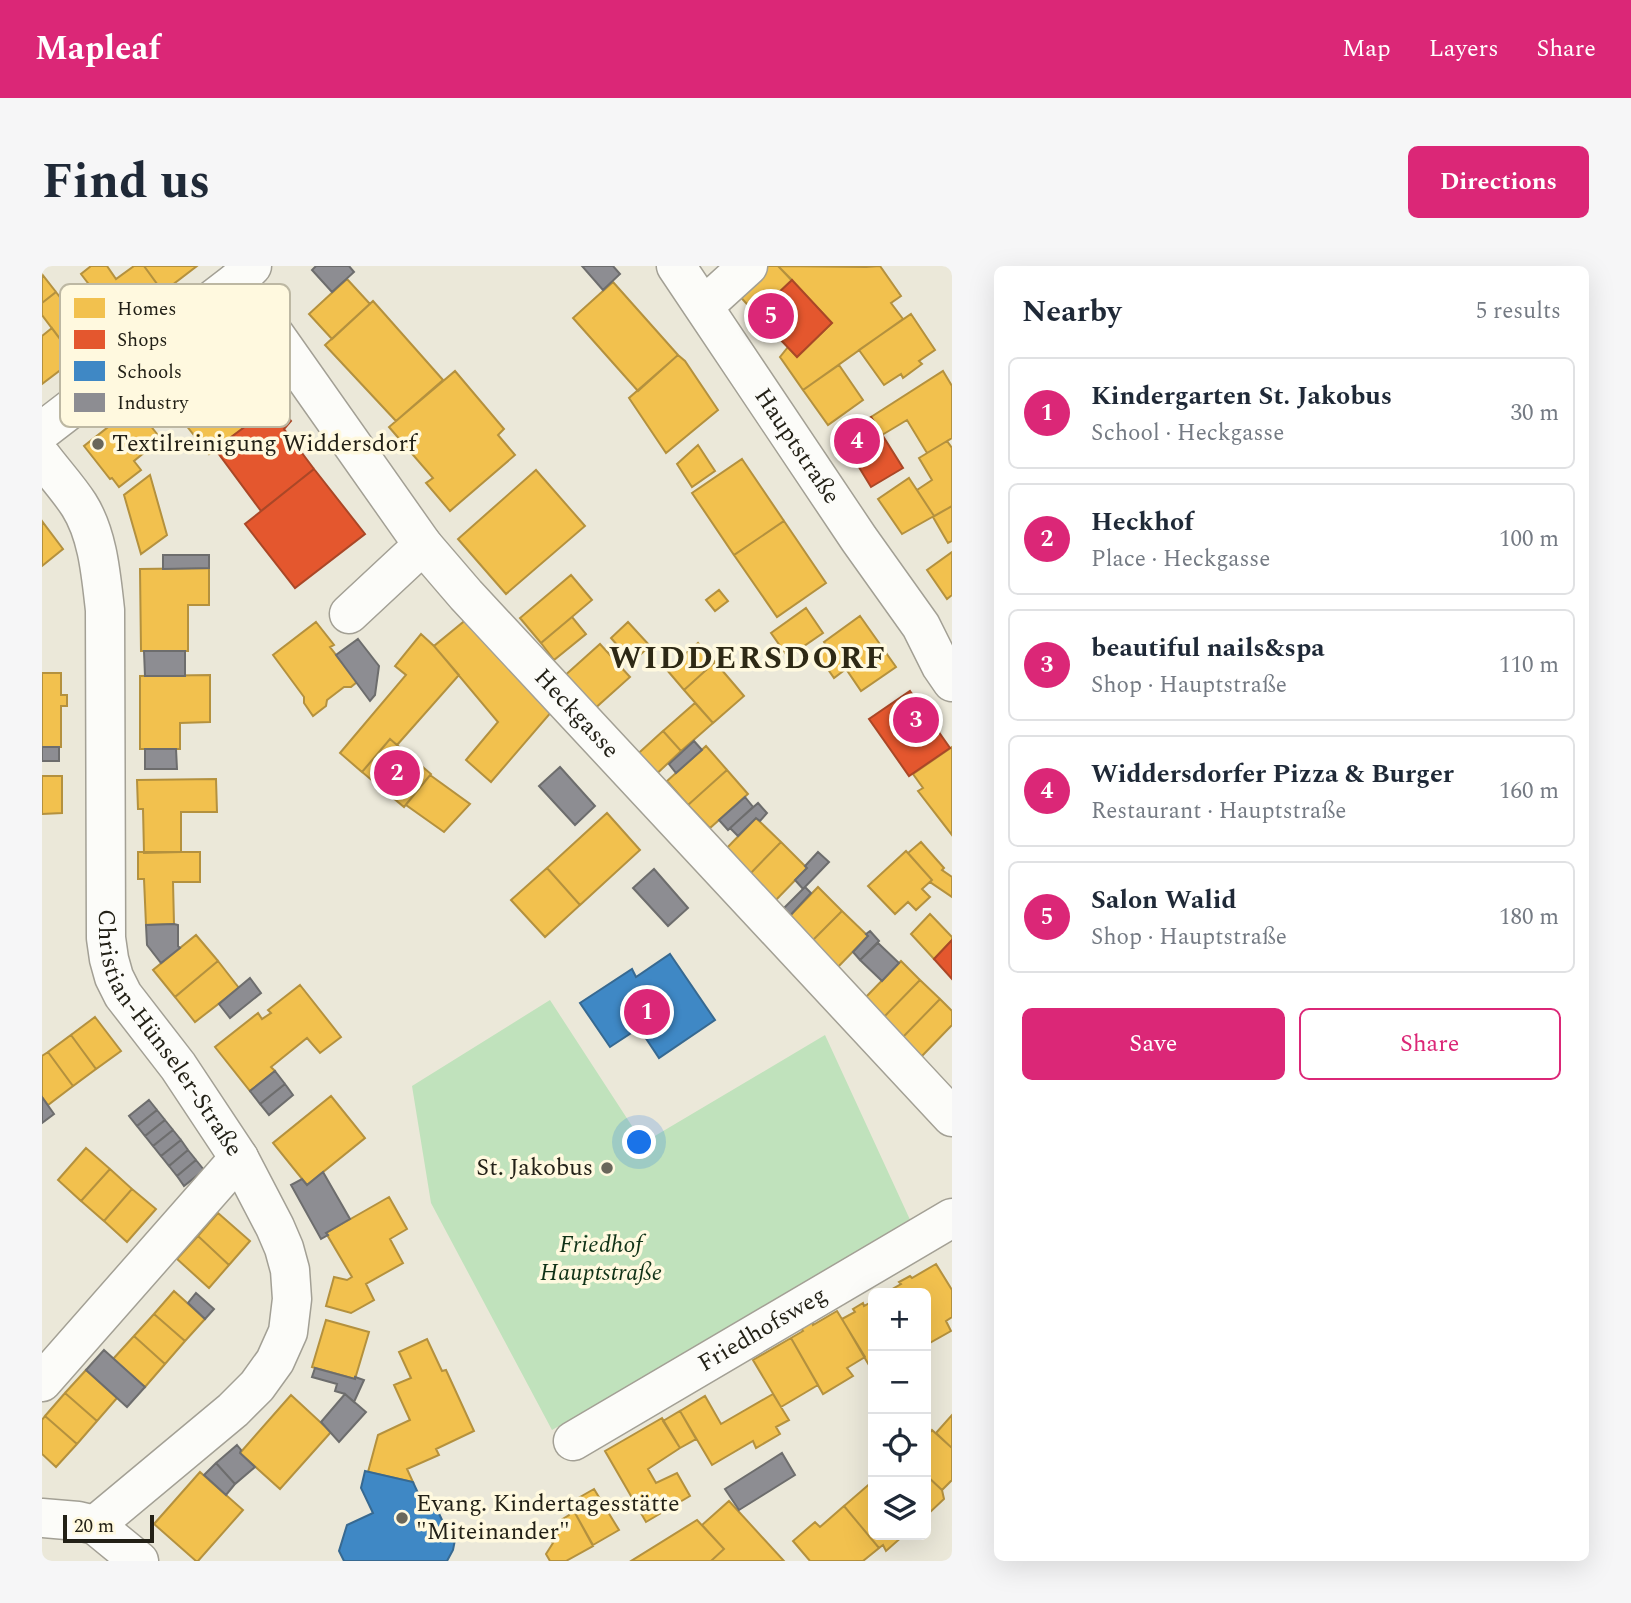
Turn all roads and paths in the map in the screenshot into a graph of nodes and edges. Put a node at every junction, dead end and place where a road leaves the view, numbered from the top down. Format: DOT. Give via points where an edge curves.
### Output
graph roads {
  1 [pos="676,266"];
  2 [pos="748,266"];
  3 [pos="704,306"];
  4 [pos="290,343"];
  5 [pos="60,417"];
  6 [pos="42,431"];
  7 [pos="42,457"];
  8 [pos="423,545"];
  9 [pos="349,614"];
  10 [pos="921,626"];
  11 [pos="952,653"];
  12 [pos="952,682"];
  13 [pos="952,1117"];
  14 [pos="239,1158"];
  15 [pos="952,1218"];
  16 [pos="42,1382"];
  17 [pos="573,1441"];
  18 [pos="42,1518"];
  19 [pos="96,1525"];
  20 [pos="139,1561"];
  1 -- 3 [label="street, Hauptstraße"];
  2 -- 3 [label="street"];
  3 -- 10 [label="street, Hauptstraße"];
  4 -- 8 [label="street, Heckgasse"];
  5 -- 6 [label="street"];
  7 -- 14 [label="street, Christian-Hünseler-Straße" via="80,507 99,566 105,610 106,924 114,977"];
  8 -- 9 [label="street"];
  8 -- 13 [label="street, Heckgasse"];
  10 -- 11 [label="street, Hauptstraße"];
  10 -- 12 [label="street, Hauptstraße"];
  14 -- 16 [label="street"];
  14 -- 19 [label="street, Christian-Hünseler-Straße" via="284,1248 292,1299 288,1332 257,1386"];
  15 -- 17 [label="street, Friedhofsweg"];
  18 -- 19 [label="street"];
  19 -- 20 [label="street"];
}
